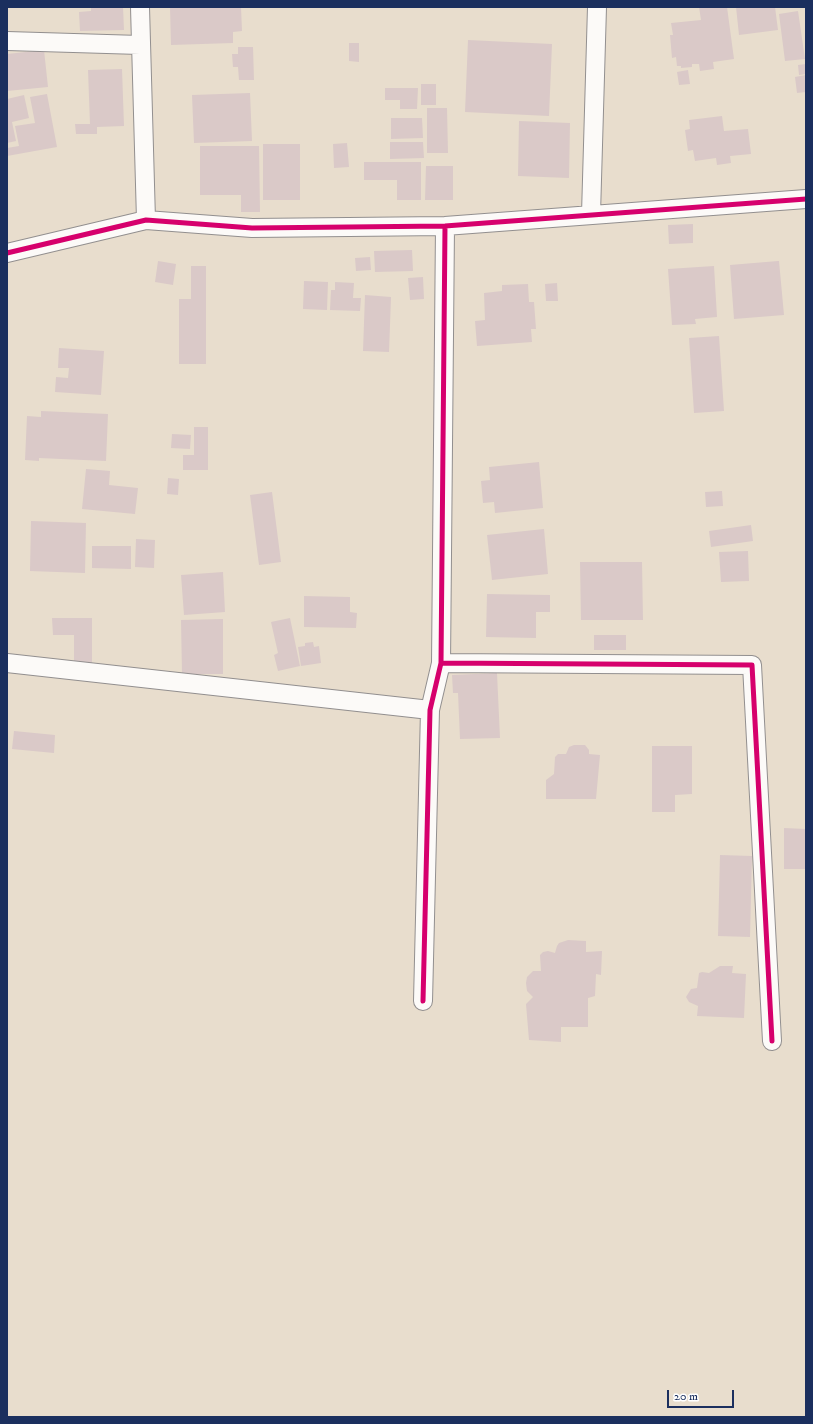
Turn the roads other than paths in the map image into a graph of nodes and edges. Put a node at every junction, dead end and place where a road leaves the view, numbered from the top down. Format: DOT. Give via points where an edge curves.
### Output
graph roads {
  1 [pos="140,7"];
  2 [pos="598,7"];
  3 [pos="7,41"];
  4 [pos="140,45"];
  5 [pos="806,199"];
  6 [pos="591,214"];
  7 [pos="146,220"];
  8 [pos="445,226"];
  9 [pos="7,253"];
  10 [pos="441,663"];
  11 [pos="7,664"];
  12 [pos="430,710"];
  13 [pos="423,1000"];
  14 [pos="772,1040"];
  1 -- 4 [label="street"];
  2 -- 6 [label="street"];
  3 -- 4 [label="street"];
  4 -- 7 [label="street"];
  5 -- 6 [label="street"];
  6 -- 8 [label="street"];
  7 -- 8 [label="street" via="252,228"];
  7 -- 9 [label="street"];
  8 -- 10 [label="street"];
  10 -- 12 [label="street"];
  10 -- 14 [label="street" via="752,664"];
  11 -- 12 [label="street"];
  12 -- 13 [label="street"];
}
